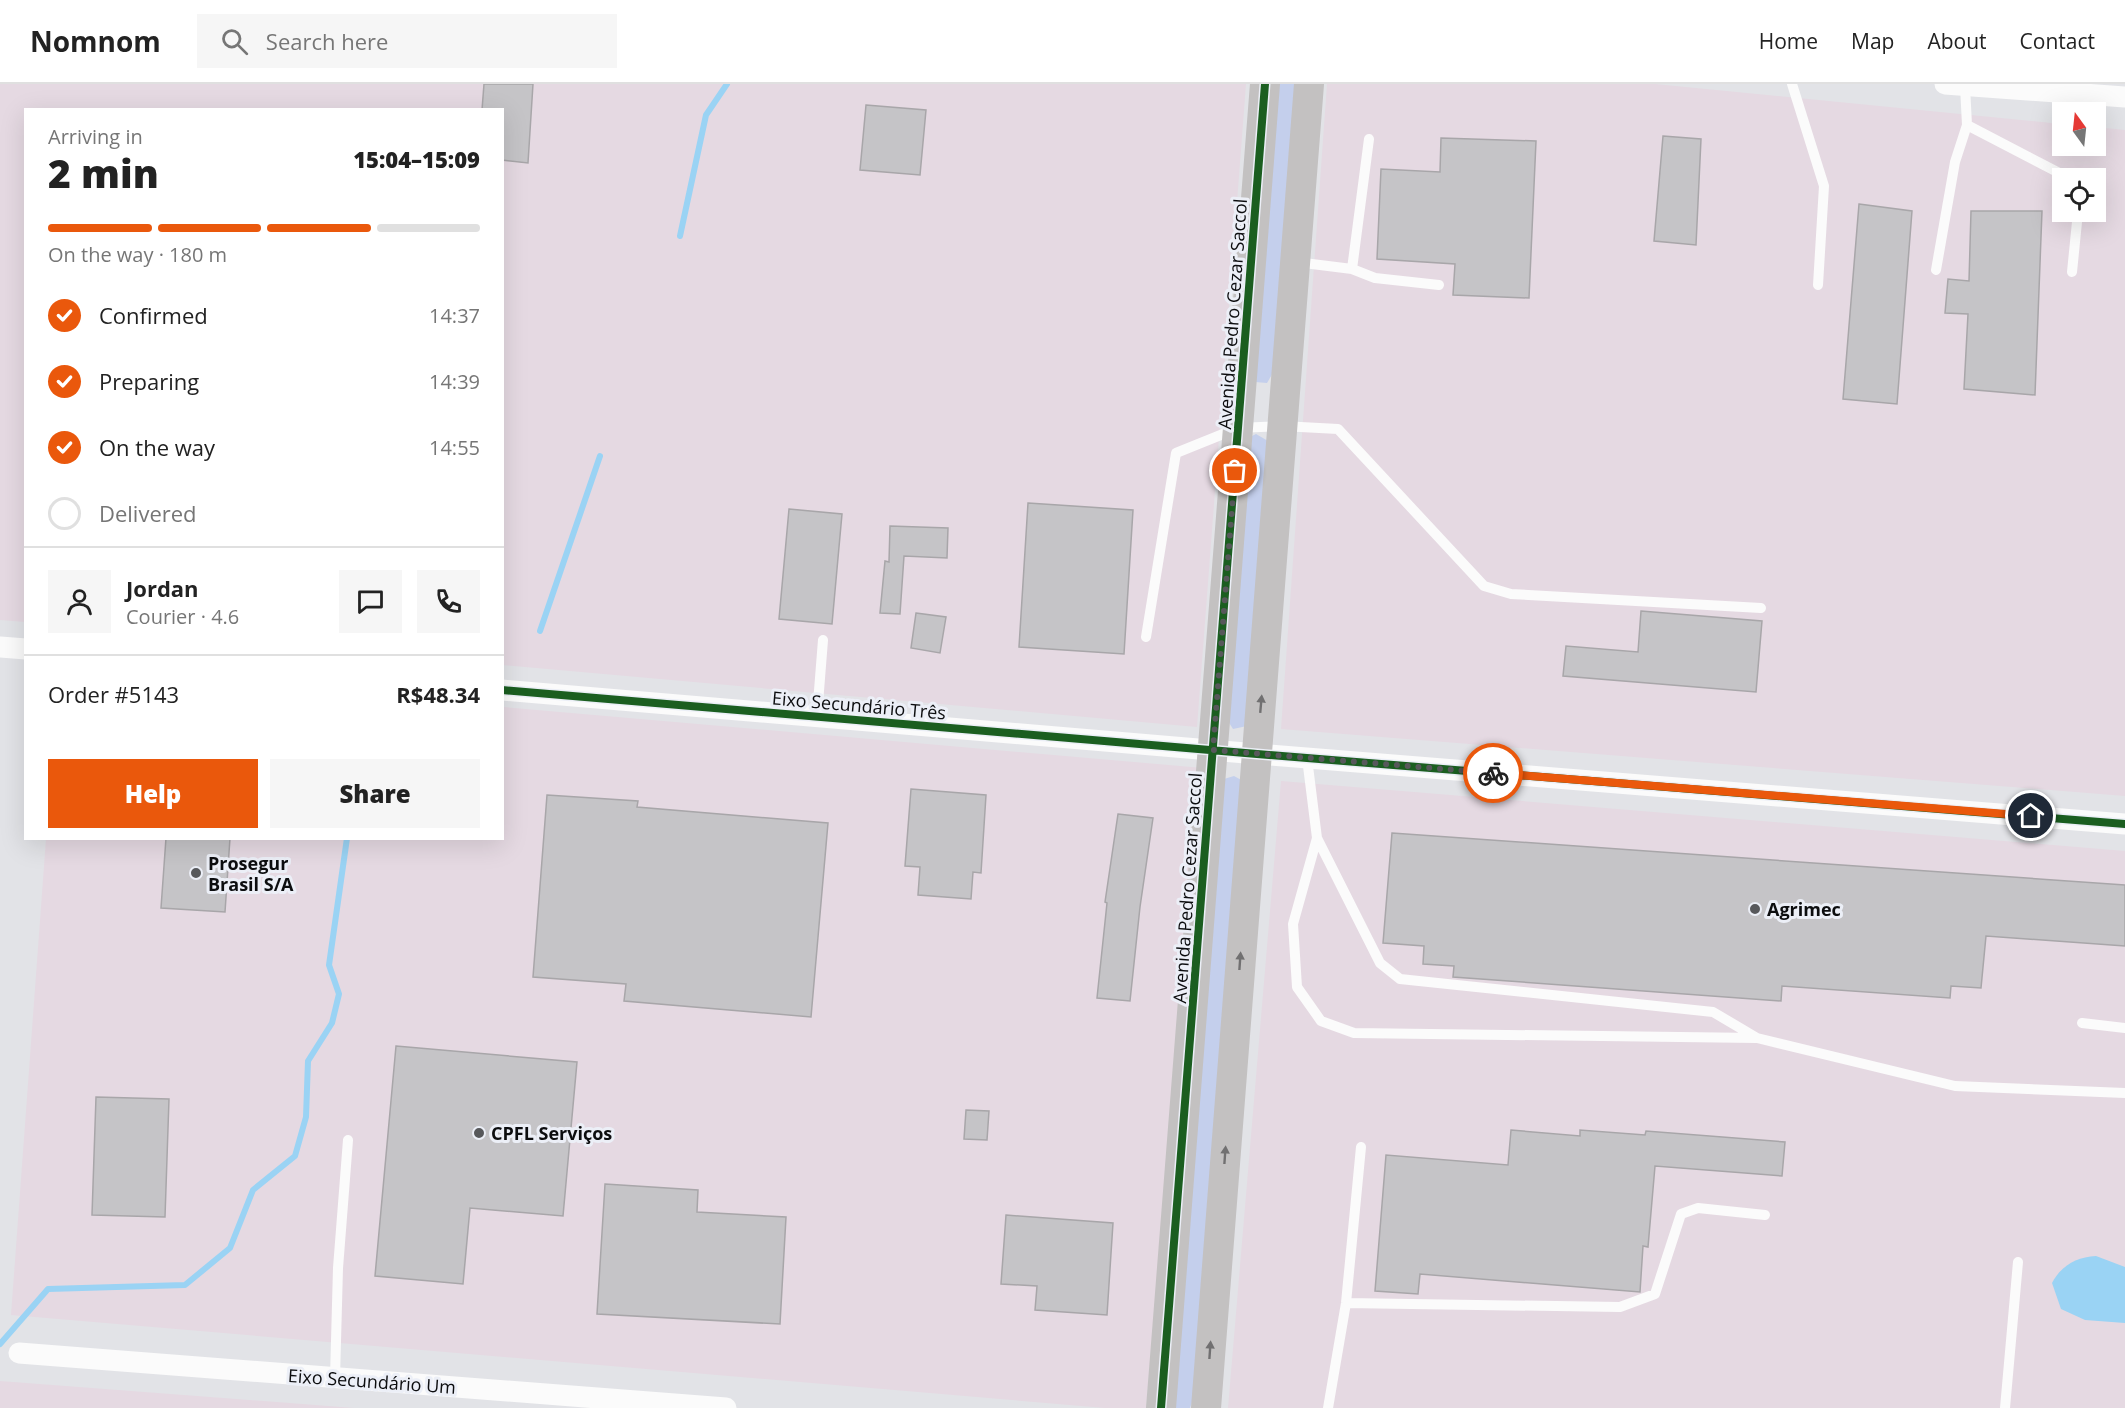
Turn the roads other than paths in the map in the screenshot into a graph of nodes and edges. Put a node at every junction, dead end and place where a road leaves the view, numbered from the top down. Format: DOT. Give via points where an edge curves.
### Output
graph roads {
  1 [pos="1265,84"];
  2 [pos="1309,84"];
  3 [pos="1792,84"];
  4 [pos="1955,85"];
  5 [pos="2125,97"];
  6 [pos="1967,125"];
  7 [pos="1369,139"];
  8 [pos="2052,169"];
  9 [pos="2077,222"];
  10 [pos="1295,262"];
  11 [pos="1352,269"];
  12 [pos="1936,270"];
  13 [pos="2072,273"];
  14 [pos="1439,285"];
  15 [pos="1818,285"];
  16 [pos="1282,426"];
  17 [pos="1238,428"];
  18 [pos="1761,608"];
  19 [pos="1146,637"];
  20 [pos="823,640"];
  21 [pos="0,647"];
  22 [pos="24,649"];
  23 [pos="504,690"];
  24 [pos="817,716"];
  25 [pos="1213,750"];
  26 [pos="1257,754"];
  27 [pos="1307,758"];
  28 [pos="2125,824"];
  29 [pos="1317,838"];
  30 [pos="2082,1023"];
  31 [pos="2125,1028"];
  32 [pos="1757,1038"];
  33 [pos="2125,1093"];
  34 [pos="348,1140"];
  35 [pos="1361,1148"];
  36 [pos="1765,1215"];
  37 [pos="2018,1262"];
  38 [pos="1346,1303"];
  39 [pos="19,1353"];
  40 [pos="335,1378"];
  41 [pos="652,1405"];
  42 [pos="726,1408"];
  43 [pos="1161,1408"];
  44 [pos="1206,1408"];
  45 [pos="1328,1408"];
  46 [pos="2005,1408"];
  1 -- 17 [label="street, Avenida Pedro Cezar Saccol"];
  2 -- 10 [label="street"];
  3 -- 15 [label="lane" via="1824,186"];
  4 -- 5 [label="street"];
  4 -- 6 [label="lane"];
  6 -- 8 [label="lane"];
  6 -- 12 [label="lane" via="1955,162"];
  7 -- 11 [label="lane"];
  9 -- 13 [label="lane"];
  10 -- 11 [label="lane"];
  10 -- 16 [label="street"];
  11 -- 14 [label="lane" via="1375,278"];
  16 -- 17 [label="lane"];
  16 -- 18 [label="lane" via="1338,429 1484,586 1511,594"];
  26 -- 16 [label="street, one-way"];
  17 -- 19 [label="lane" via="1176,453"];
  17 -- 25 [label="street, Avenida Pedro Cezar Saccol"];
  20 -- 24 [label="lane"];
  21 -- 22 [label="street"];
  23 -- 24 [label="street, Eixo Secundário Três"];
  24 -- 25 [label="street, Eixo Secundário Três"];
  25 -- 26 [label="street, Eixo Secundário Três"];
  25 -- 43 [label="street, Avenida Pedro Cezar Saccol"];
  26 -- 27 [label="street, Eixo Secundário Três"];
  44 -- 26 [label="street, one-way"];
  27 -- 28 [label="street, Eixo Secundário Três"];
  27 -- 29 [label="lane"];
  29 -- 32 [label="lane" via="1380,963 1400,979 1713,1012"];
  29 -- 32 [label="lane" via="1293,924 1297,987 1321,1021 1354,1033"];
  30 -- 31 [label="lane"];
  32 -- 33 [label="lane" via="1955,1086"];
  34 -- 40 [label="lane" via="338,1268"];
  35 -- 38 [label="lane"];
  36 -- 38 [label="lane" via="1698,1208 1681,1214 1655,1294 1620,1307"];
  37 -- 46 [label="lane"];
  38 -- 45 [label="lane"];
  39 -- 40 [label="street, Eixo Secundário Um"];
  40 -- 41 [label="street, Eixo Secundário Um"];
  41 -- 42 [label="street, Eixo Secundário Um"];
}
